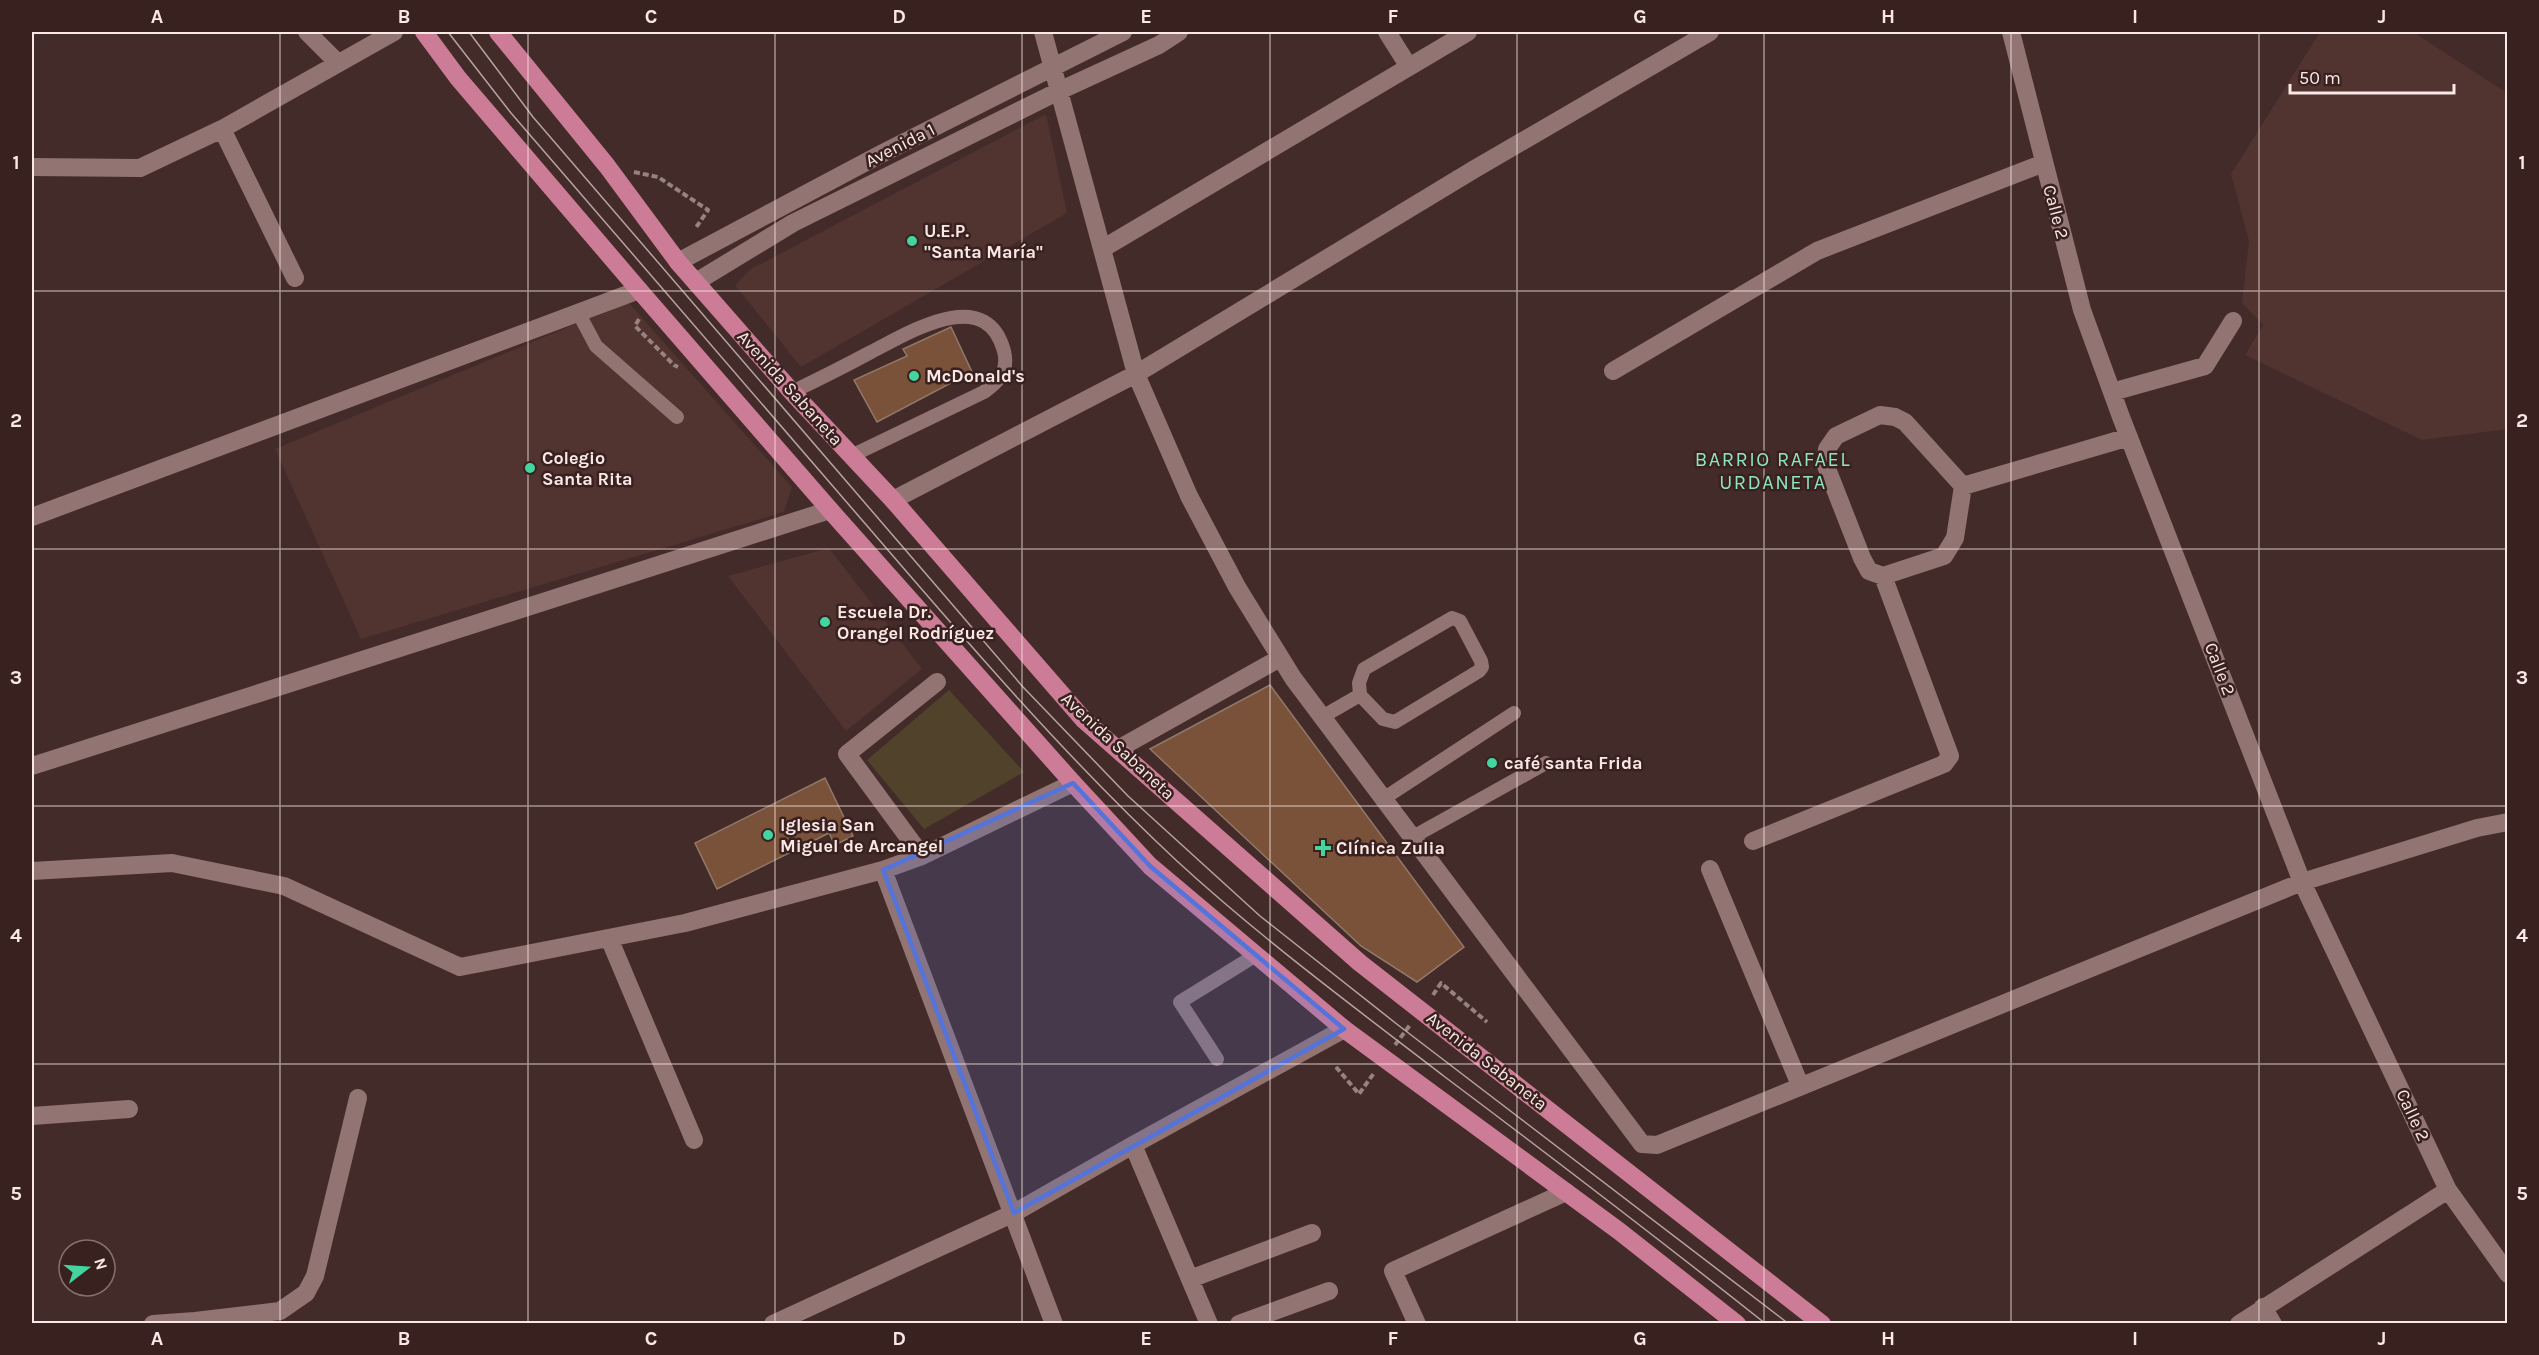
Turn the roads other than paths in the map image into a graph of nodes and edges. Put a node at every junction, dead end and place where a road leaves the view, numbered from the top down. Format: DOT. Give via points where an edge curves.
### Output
graph roads {
  1 [pos="307,32"];
  2 [pos="393,32"];
  3 [pos="424,32"];
  4 [pos="498,32"];
  5 [pos="1043,32"];
  6 [pos="1123,32"];
  7 [pos="1179,32"];
  8 [pos="1387,32"];
  9 [pos="1468,32"];
  10 [pos="1710,32"];
  11 [pos="2011,32"];
  12 [pos="338,63"];
  13 [pos="1409,66"];
  14 [pos="1052,67"];
  15 [pos="1059,91"];
  16 [pos="222,129"];
  17 [pos="2043,163"];
  18 [pos="32,167"];
  19 [pos="1102,249"];
  20 [pos="678,262"];
  21 [pos="295,278"];
  22 [pos="696,282"];
  23 [pos="639,290"];
  24 [pos="579,314"];
  25 [pos="2233,321"];
  26 [pos="1613,371"];
  27 [pos="1136,374"];
  28 [pos="792,392"];
  29 [pos="2112,392"];
  30 [pos="677,417"];
  31 [pos="2129,436"];
  32 [pos="851,456"];
  33 [pos="1963,486"];
  34 [pos="893,500"];
  35 [pos="830,510"];
  36 [pos="32,517"];
  37 [pos="1883,576"];
  38 [pos="1280,658"];
  39 [pos="937,681"];
  40 [pos="1360,696"];
  41 [pos="1514,713"];
  42 [pos="1322,717"];
  43 [pos="1118,749"];
  44 [pos="1546,763"];
  45 [pos="32,766"];
  46 [pos="1073,783"];
  47 [pos="1383,800"];
  48 [pos="2508,822"];
  49 [pos="1411,838"];
  50 [pos="1753,841"];
  51 [pos="921,856"];
  52 [pos="883,870"];
  53 [pos="1710,870"];
  54 [pos="32,871"];
  55 [pos="2302,882"];
  56 [pos="609,938"];
  57 [pos="1256,955"];
  58 [pos="1344,1029"];
  59 [pos="1217,1059"];
  60 [pos="1800,1085"];
  61 [pos="358,1098"];
  62 [pos="129,1109"];
  63 [pos="32,1116"];
  64 [pos="694,1140"];
  65 [pos="1133,1145"];
  66 [pos="2448,1190"];
  67 [pos="1566,1192"];
  68 [pos="1014,1213"];
  69 [pos="1312,1233"];
  70 [pos="2508,1274"];
  71 [pos="1190,1279"];
  72 [pos="1329,1291"];
  73 [pos="2263,1307"];
  74 [pos="153,1323"];
  75 [pos="776,1323"];
  76 [pos="1054,1323"];
  77 [pos="1209,1323"];
  78 [pos="1239,1323"];
  79 [pos="1418,1323"];
  80 [pos="1737,1323"];
  81 [pos="1822,1323"];
  82 [pos="2239,1323"];
  83 [pos="2273,1323"];
  1 -- 12 [label="street"];
  2 -- 12 [label="street"];
  3 -- 23 [label="main road"];
  4 -- 20 [label="main road, Avenida Sabaneta" via="607,166"];
  5 -- 14 [label="street"];
  6 -- 14 [label="street, Avenida 1"];
  7 -- 15 [label="street"];
  8 -- 13 [label="street"];
  9 -- 13 [label="street"];
  10 -- 27 [label="street"];
  11 -- 17 [label="street, Calle 2"];
  12 -- 16 [label="street"];
  13 -- 19 [label="street"];
  14 -- 15 [label="street"];
  14 -- 20 [label="street, Avenida 1"];
  15 -- 19 [label="street"];
  15 -- 22 [label="street" via="792,223"];
  16 -- 18 [label="street" via="140,168"];
  16 -- 21 [label="street"];
  17 -- 26 [label="street" via="1816,251"];
  17 -- 29 [label="street, Calle 2" via="2082,310"];
  19 -- 27 [label="street"];
  20 -- 22 [label="main road, Avenida Sabaneta"];
  22 -- 28 [label="main road, Avenida Sabaneta"];
  23 -- 24 [label="street"];
  23 -- 35 [label="main road"];
  24 -- 30 [label="lane" via="596,346"];
  24 -- 36 [label="street"];
  25 -- 29 [label="street" via="2205,366"];
  27 -- 34 [label="street"];
  27 -- 38 [label="street" via="1189,496"];
  28 -- 32 [label="main road, Avenida Sabaneta"];
  28 -- 32 [label="lane" via="935,320 972,317 998,335 1006,369 998,382"];
  29 -- 31 [label="street, Calle 2"];
  31 -- 33 [label="street"];
  31 -- 55 [label="street, Calle 2"];
  32 -- 34 [label="main road, Avenida Sabaneta"];
  33 -- 37 [label="street" via="1955,538 1944,556"];
  33 -- 37 [label="street" via="1905,422 1895,417 1880,416 1836,436 1827,449 1826,466 1862,558 1869,571"];
  34 -- 43 [label="main road, Avenida Sabaneta" via="1084,720"];
  35 -- 45 [label="street"];
  35 -- 46 [label="main road"];
  37 -- 50 [label="street" via="1950,756 1944,764"];
  38 -- 42 [label="street"];
  38 -- 43 [label="street"];
  39 -- 51 [label="street" via="847,754"];
  40 -- 40 [label="lane" via="1383,718 1395,722 1479,671 1481,661 1460,621 1452,618 1364,669"];
  40 -- 42 [label="lane"];
  41 -- 47 [label="lane"];
  42 -- 47 [label="street"];
  43 -- 81 [label="main road, Avenida Sabaneta" via="1360,963"];
  44 -- 49 [label="lane"];
  46 -- 51 [label="street"];
  46 -- 57 [label="main road" via="1150,866"];
  47 -- 49 [label="street"];
  48 -- 55 [label="street"];
  49 -- 60 [label="street" via="1642,1144 1657,1145"];
  51 -- 52 [label="street"];
  52 -- 56 [label="street" via="685,923"];
  52 -- 68 [label="street"];
  53 -- 60 [label="street"];
  54 -- 56 [label="street" via="172,863 284,886 460,967"];
  55 -- 60 [label="street"];
  55 -- 66 [label="street, Calle 2"];
  56 -- 64 [label="street"];
  57 -- 58 [label="main road"];
  57 -- 59 [label="lane" via="1180,1002"];
  58 -- 65 [label="street"];
  58 -- 67 [label="main road"];
  61 -- 74 [label="street" via="315,1276 306,1293 280,1311"];
  62 -- 63 [label="street"];
  65 -- 68 [label="street"];
  65 -- 71 [label="street"];
  66 -- 70 [label="street, Calle 2"];
  66 -- 73 [label="street"];
  67 -- 79 [label="street" via="1393,1271"];
  67 -- 80 [label="main road"];
  68 -- 75 [label="street"];
  68 -- 76 [label="street"];
  69 -- 71 [label="street"];
  71 -- 77 [label="street"];
  72 -- 78 [label="street"];
  73 -- 82 [label="street"];
  73 -- 83 [label="street"];
}
